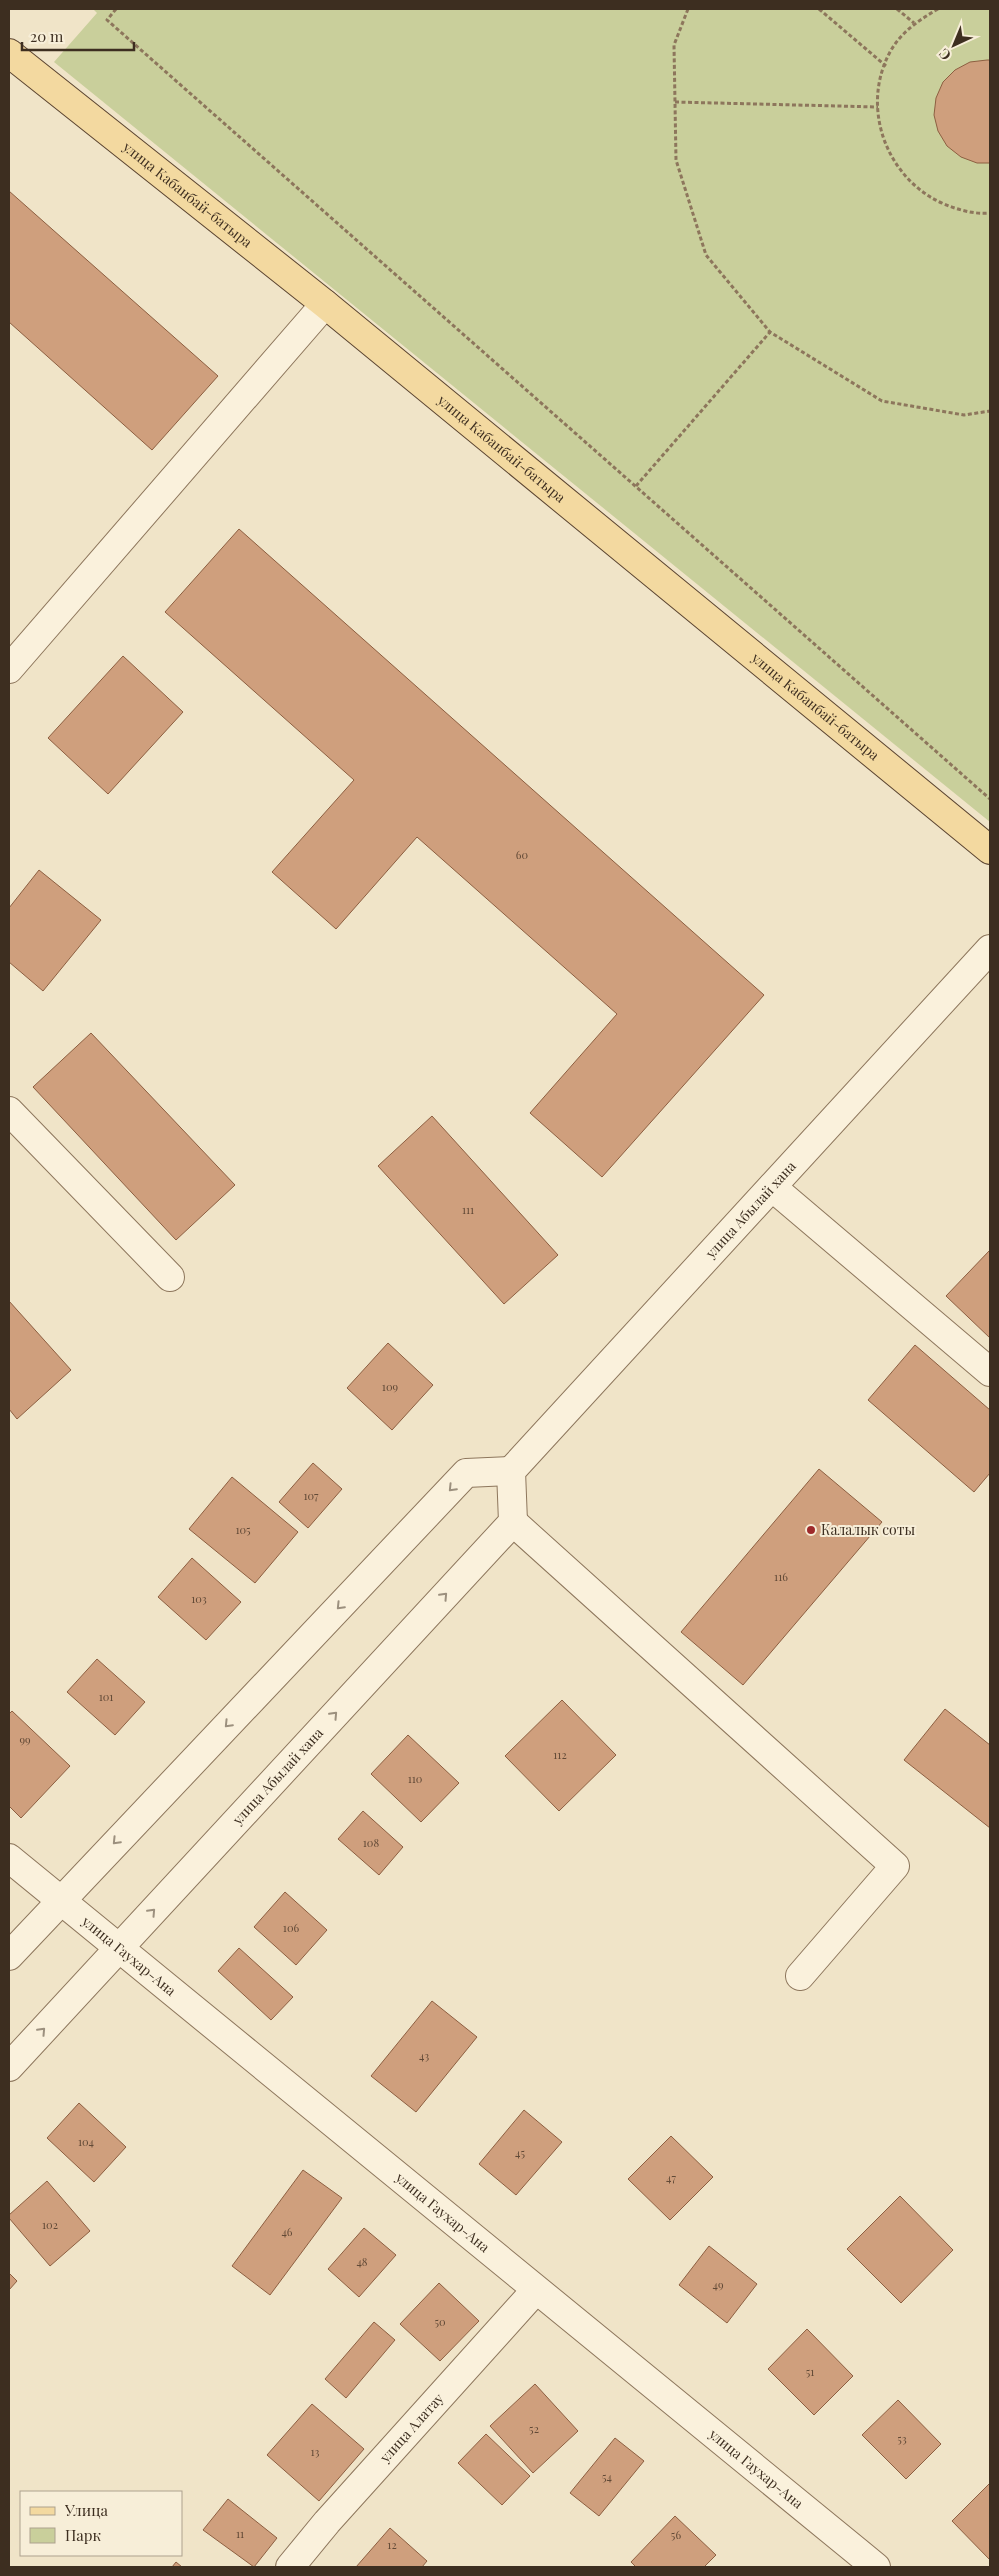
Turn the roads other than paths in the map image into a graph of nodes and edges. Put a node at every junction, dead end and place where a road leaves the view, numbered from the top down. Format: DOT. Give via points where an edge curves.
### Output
graph roads {
  1 [pos="9,52"];
  2 [pos="325,304"];
  3 [pos="9,669"];
  4 [pos="990,850"];
  5 [pos="990,949"];
  6 [pos="9,1111"];
  7 [pos="772,1188"];
  8 [pos="170,1277"];
  9 [pos="990,1372"];
  10 [pos="511,1472"];
  11 [pos="513,1522"];
  12 [pos="9,1858"];
  13 [pos="61,1900"];
  14 [pos="120,1947"];
  15 [pos="9,1956"];
  16 [pos="800,1976"];
  17 [pos="9,2067"];
  18 [pos="535,2291"];
  19 [pos="290,2567"];
  20 [pos="876,2567"];
  1 -- 2 [label="main road, улица Кабанбай-батыра"];
  2 -- 3 [label="street"];
  2 -- 4 [label="main road, улица Кабанбай-батыра"];
  5 -- 7 [label="street, улица Абылай хана"];
  6 -- 8 [label="street"];
  7 -- 9 [label="street"];
  7 -- 10 [label="street, улица Абылай хана"];
  10 -- 11 [label="street"];
  10 -- 13 [label="street, one-way" via="466,1472"];
  14 -- 11 [label="street, улица Абылай хана, one-way"];
  11 -- 16 [label="street" via="895,1866"];
  12 -- 13 [label="street, улица Гаухар-Ана"];
  13 -- 14 [label="street, улица Гаухар-Ана"];
  13 -- 15 [label="street"];
  17 -- 14 [label="street, улица Абылай хана, one-way"];
  14 -- 18 [label="street, улица Гаухар-Ана"];
  18 -- 19 [label="street, улица Алатау"];
  18 -- 20 [label="street, улица Гаухар-Ана"];
}
